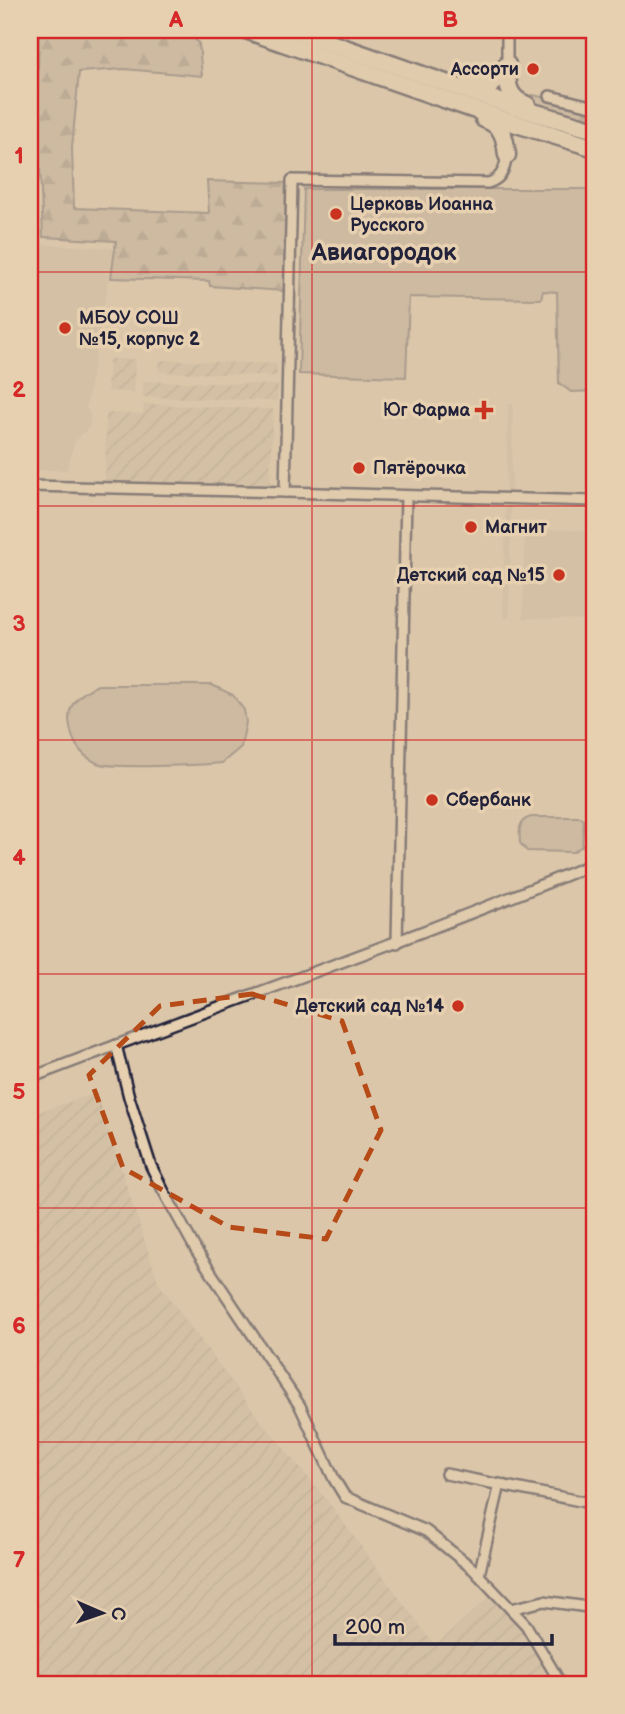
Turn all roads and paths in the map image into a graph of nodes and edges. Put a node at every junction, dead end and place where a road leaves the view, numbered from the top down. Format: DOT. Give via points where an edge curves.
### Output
graph roads {
  1 [pos="246,30"];
  2 [pos="293,30"];
  3 [pos="507,30"];
  4 [pos="347,57"];
  5 [pos="506,65"];
  6 [pos="436,80"];
  7 [pos="550,96"];
  8 [pos="445,99"];
  9 [pos="595,107"];
  10 [pos="569,123"];
  11 [pos="595,130"];
  12 [pos="588,146"];
  13 [pos="507,155"];
  14 [pos="30,486"];
  15 [pos="285,492"];
  16 [pos="406,495"];
  17 [pos="595,501"];
  18 [pos="595,863"];
  19 [pos="397,943"];
  20 [pos="116,1045"];
  21 [pos="30,1078"];
  22 [pos="446,1474"];
  23 [pos="500,1484"];
  24 [pos="595,1504"];
  25 [pos="479,1575"];
  26 [pos="595,1608"];
  27 [pos="511,1609"];
  28 [pos="561,1684"];
  1 -- 4 [label="highway"];
  2 -- 4 [label="highway"];
  3 -- 5 [label="street"];
  4 -- 6 [label="highway"];
  4 -- 8 [label="highway"];
  5 -- 6 [label="highway" via="489,88"];
  5 -- 10 [label="highway" via="512,97"];
  6 -- 10 [label="highway"];
  7 -- 9 [label="street"];
  8 -- 12 [label="highway"];
  8 -- 13 [label="highway" via="452,107 498,126"];
  10 -- 11 [label="highway"];
  12 -- 13 [label="highway" via="521,133 513,139"];
  13 -- 15 [label="street" via="502,174 488,183 292,180"];
  14 -- 15 [label="street"];
  15 -- 16 [label="street"];
  16 -- 17 [label="street"];
  16 -- 19 [label="street"];
  18 -- 19 [label="street"];
  19 -- 20 [label="street"];
  20 -- 21 [label="street"];
  20 -- 25 [label="street" via="128,1097 163,1190 196,1250 300,1406 345,1497 426,1531"];
  22 -- 23 [label="street"];
  23 -- 24 [label="street"];
  23 -- 25 [label="street"];
  25 -- 27 [label="street"];
  26 -- 27 [label="street" via="544,1601"];
  27 -- 28 [label="street" via="526,1625"];
}
